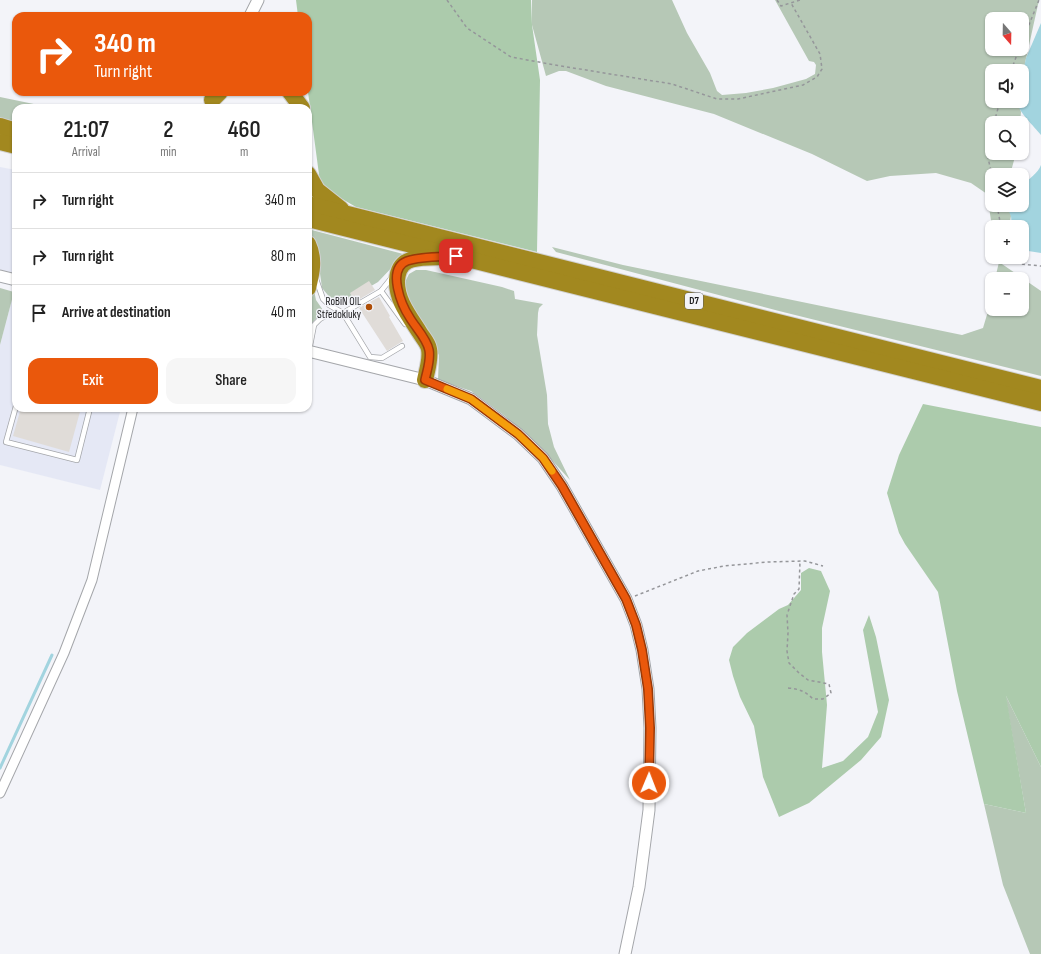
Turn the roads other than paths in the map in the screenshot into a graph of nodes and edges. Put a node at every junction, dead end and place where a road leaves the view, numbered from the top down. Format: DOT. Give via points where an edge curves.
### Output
graph roads {
  1 [pos="258,0"];
  2 [pos="252,12"];
  3 [pos="0,126"];
  4 [pos="12,130"];
  5 [pos="0,142"];
  6 [pos="12,145"];
  7 [pos="312,181"];
  8 [pos="312,205"];
  9 [pos="347,214"];
  10 [pos="312,221"];
  11 [pos="312,253"];
  12 [pos="456,256"];
  13 [pos="313,270"];
  14 [pos="399,270"];
  15 [pos="312,274"];
  16 [pos="0,276"];
  17 [pos="12,279"];
  18 [pos="381,291"];
  19 [pos="343,313"];
  20 [pos="409,330"];
  21 [pos="312,335"];
  22 [pos="402,346"];
  23 [pos="312,352"];
  24 [pos="425,380"];
  25 [pos="1041,388"];
  26 [pos="1041,403"];
  27 [pos="14,412"];
  28 [pos="89,412"];
  29 [pos="132,412"];
  30 [pos="0,793"];
  31 [pos="625,954"];
  1 -- 2 [label="street"];
  3 -- 4 [label="highway"];
  5 -- 6 [label="highway"];
  7 -- 9 [label="highway" via="317,190"];
  8 -- 9 [label="highway, D7"];
  9 -- 25 [label="highway, D7"];
  10 -- 12 [label="highway, D7"];
  11 -- 13 [label="highway"];
  12 -- 14 [label="highway" via="415,259 406,262"];
  12 -- 26 [label="highway, D7"];
  13 -- 15 [label="highway"];
  13 -- 19 [label="lane" via="323,299"];
  14 -- 18 [label="lane"];
  14 -- 24 [label="highway" via="397,283 402,303 429,349 426,356"];
  16 -- 17 [label="street"];
  18 -- 19 [label="lane"];
  18 -- 20 [label="lane"];
  19 -- 21 [label="lane" via="327,315 320,319 314,325"];
  19 -- 22 [label="lane" via="370,357 382,358"];
  23 -- 24 [label="street"];
  24 -- 31 [label="street" via="471,399 518,434 543,458 562,486 626,599 636,625 648,689 649,810 639,887"];
  27 -- 28 [label="lane" via="6,442 77,460"];
  29 -- 30 [label="street" via="92,580 64,653"];
}
